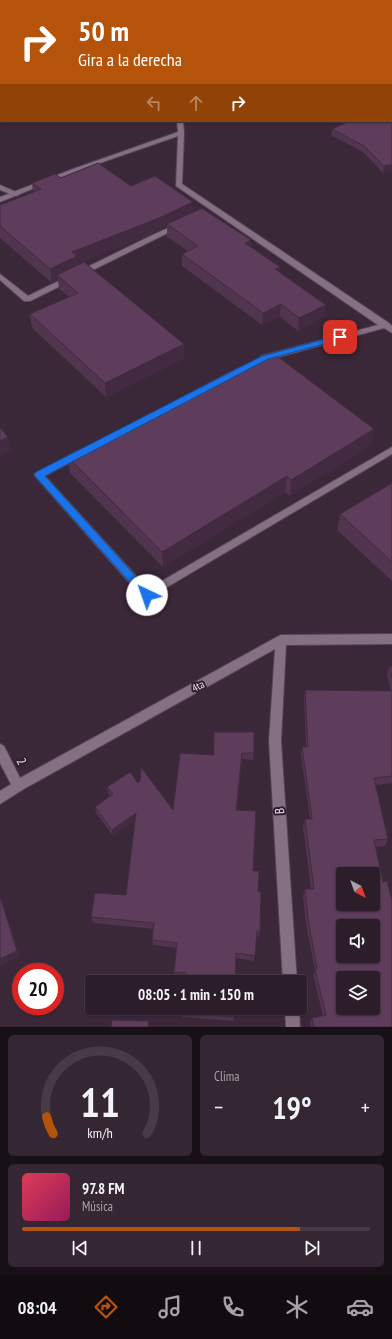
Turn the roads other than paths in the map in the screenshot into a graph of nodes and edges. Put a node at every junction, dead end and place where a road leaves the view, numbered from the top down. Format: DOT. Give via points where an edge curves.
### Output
graph roads {
  1 [pos="180,122"];
  2 [pos="181,133"];
  3 [pos="0,187"];
  4 [pos="16,194"];
  5 [pos="0,200"];
  6 [pos="186,223"];
  7 [pos="0,276"];
  8 [pos="389,328"];
  9 [pos="145,420"];
  10 [pos="88,449"];
  11 [pos="392,450"];
  12 [pos="392,638"];
  13 [pos="281,640"];
  14 [pos="0,750"];
  15 [pos="18,786"];
  16 [pos="0,798"];
  17 [pos="290,975"];
  18 [pos="292,1015"];
  19 [pos="293,1027"];
  1 -- 2 [label="street"];
  2 -- 4 [label="street"];
  2 -- 8 [label="street" via="178,185 209,212"];
  3 -- 4 [label="street"];
  4 -- 5 [label="street"];
  6 -- 7 [label="street" via="27,299"];
  8 -- 9 [label="street" via="265,358"];
  10 -- 11 [label="street" via="39,475 147,595"];
  12 -- 13 [label="street, 4ta"];
  13 -- 15 [label="street, 4ta"];
  13 -- 17 [label="street, B" via="275,741"];
  14 -- 15 [label="street, 2"];
  15 -- 16 [label="street, 4ta"];
  18 -- 19 [label="street"];
}
